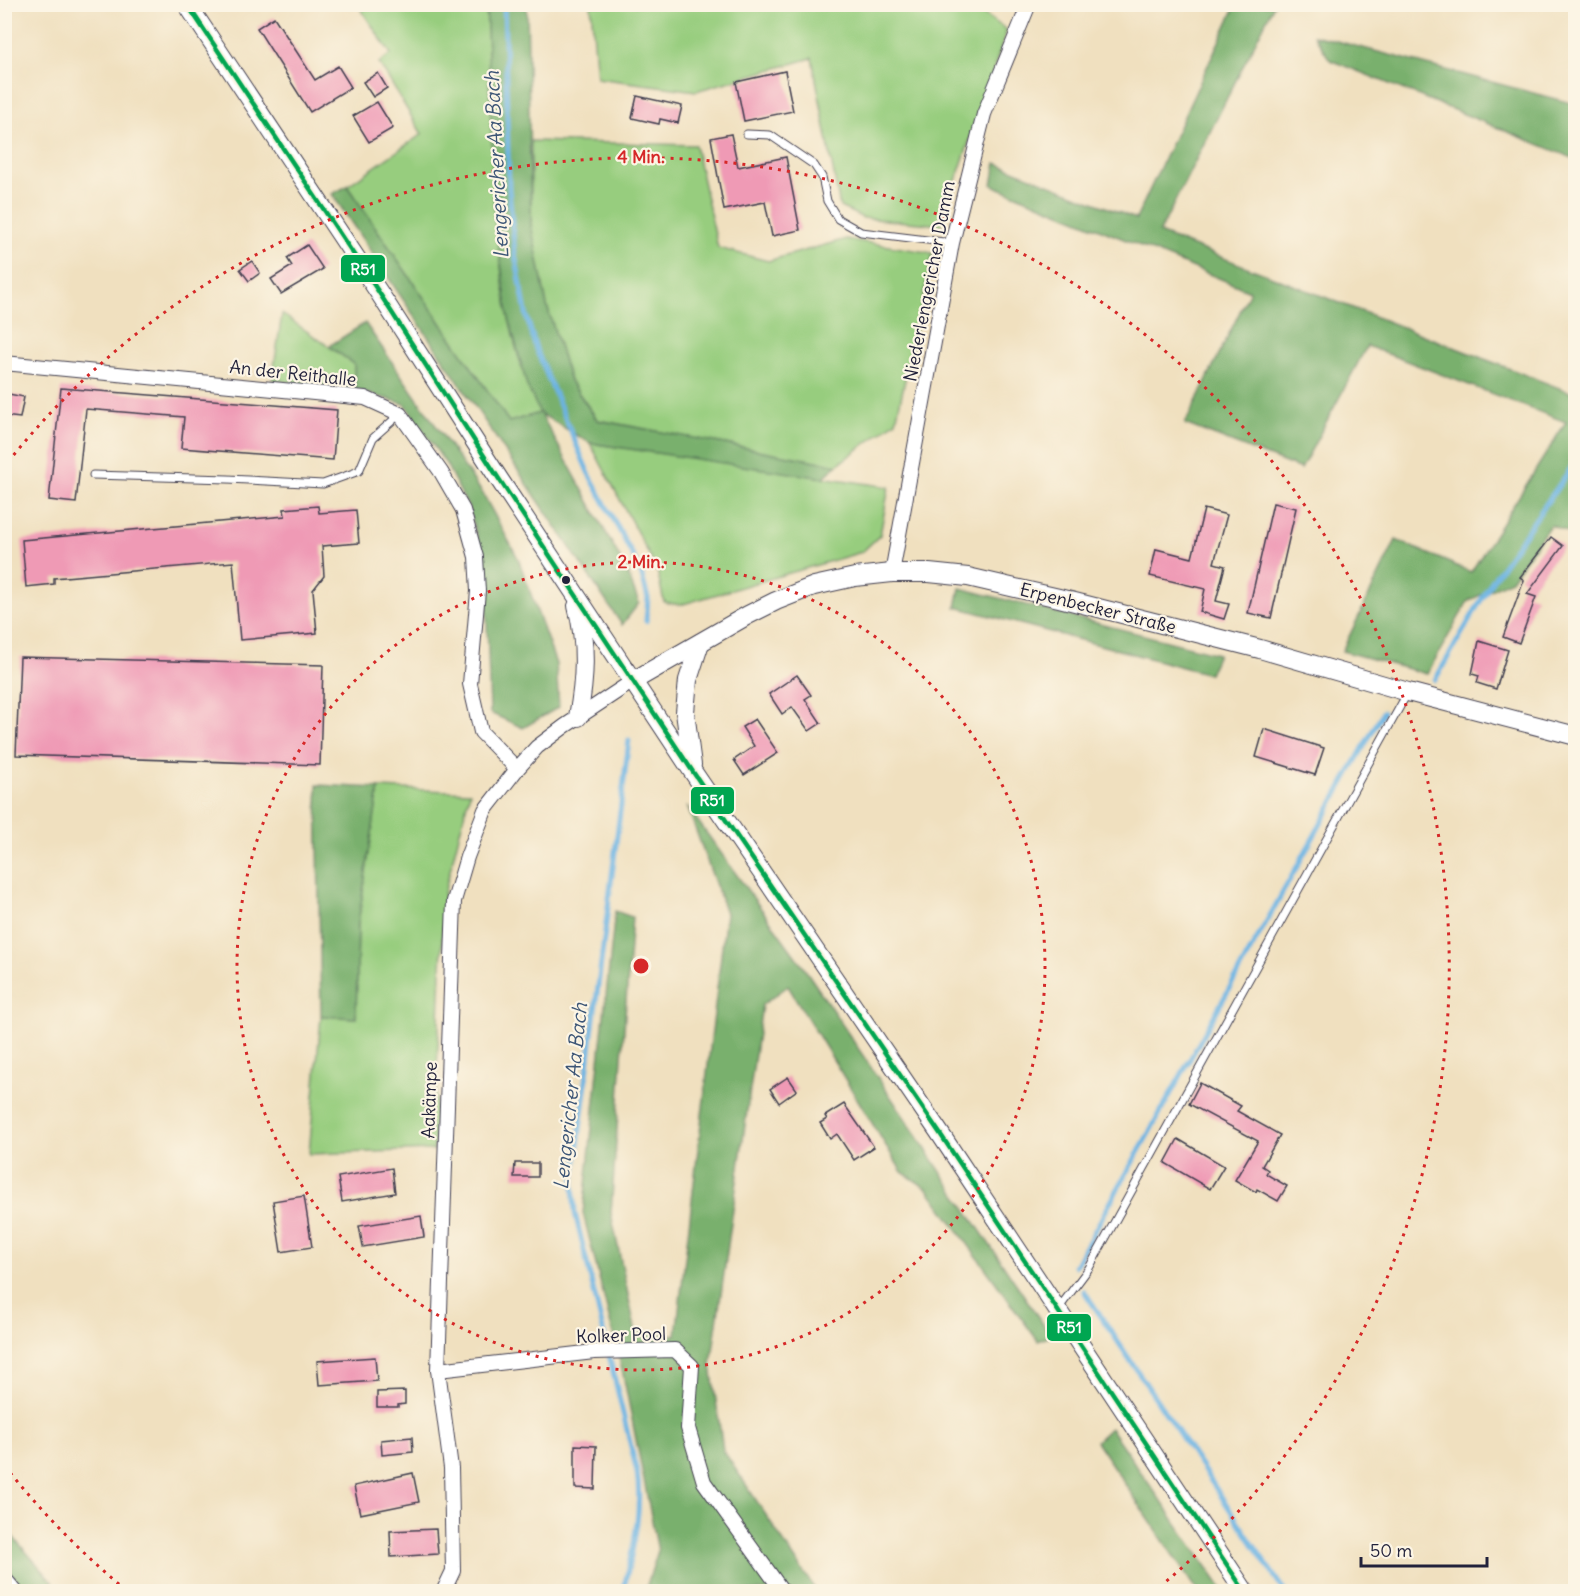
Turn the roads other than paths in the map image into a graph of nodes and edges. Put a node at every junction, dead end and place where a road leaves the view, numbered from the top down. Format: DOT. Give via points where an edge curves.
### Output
graph roads {
  1 [pos="186,4"];
  2 [pos="1029,4"];
  3 [pos="747,134"];
  4 [pos="952,243"];
  5 [pos="4,363"];
  6 [pos="400,414"];
  7 [pos="93,476"];
  8 [pos="892,573"];
  9 [pos="574,592"];
  10 [pos="700,643"];
  11 [pos="633,681"];
  12 [pos="1408,692"];
  13 [pos="578,717"];
  14 [pos="1575,736"];
  15 [pos="517,769"];
  16 [pos="693,772"];
  17 [pos="1058,1310"];
  18 [pos="438,1370"];
  19 [pos="4,1578"];
  20 [pos="16,1592"];
  21 [pos="443,1592"];
  22 [pos="783,1592"];
  23 [pos="1245,1592"];
  1 -- 9 [label="main road"];
  2 -- 4 [label="street, Niederlengericher Damm" via="984,114"];
  3 -- 4 [label="lane" via="770,135 814,165 838,219 861,232"];
  4 -- 8 [label="street, Niederlengericher Damm"];
  5 -- 6 [label="street, An der Reithalle" via="365,399"];
  6 -- 7 [label="lane" via="373,438 359,471 323,484"];
  6 -- 15 [label="street" via="463,510 476,556 478,591 470,684 481,732"];
  8 -- 10 [label="main road, Erpenbecker Straße" via="855,577 805,590 776,601"];
  8 -- 12 [label="main road, Erpenbecker Straße" via="968,577 1007,585 1260,649"];
  9 -- 11 [label="main road"];
  9 -- 13 [label="main road" via="584,631 583,692"];
  10 -- 11 [label="main road, Erpenbecker Straße"];
  10 -- 16 [label="main road" via="688,680 685,712"];
  11 -- 13 [label="street, Aakämpe"];
  11 -- 16 [label="main road"];
  12 -- 14 [label="main road, Erpenbecker Straße"];
  12 -- 17 [label="lane" via="1089,1268"];
  13 -- 15 [label="street, Aakämpe" via="537,747"];
  15 -- 18 [label="street, Aakämpe" via="484,810 454,901"];
  16 -- 17 [label="main road"];
  17 -- 23 [label="main road"];
  18 -- 21 [label="street, Aakämpe" via="451,1468 453,1571"];
  18 -- 22 [label="street, Kolker Pool" via="594,1352 675,1350 692,1366 688,1428 704,1482"];
  19 -- 20 [label="street"];
}
